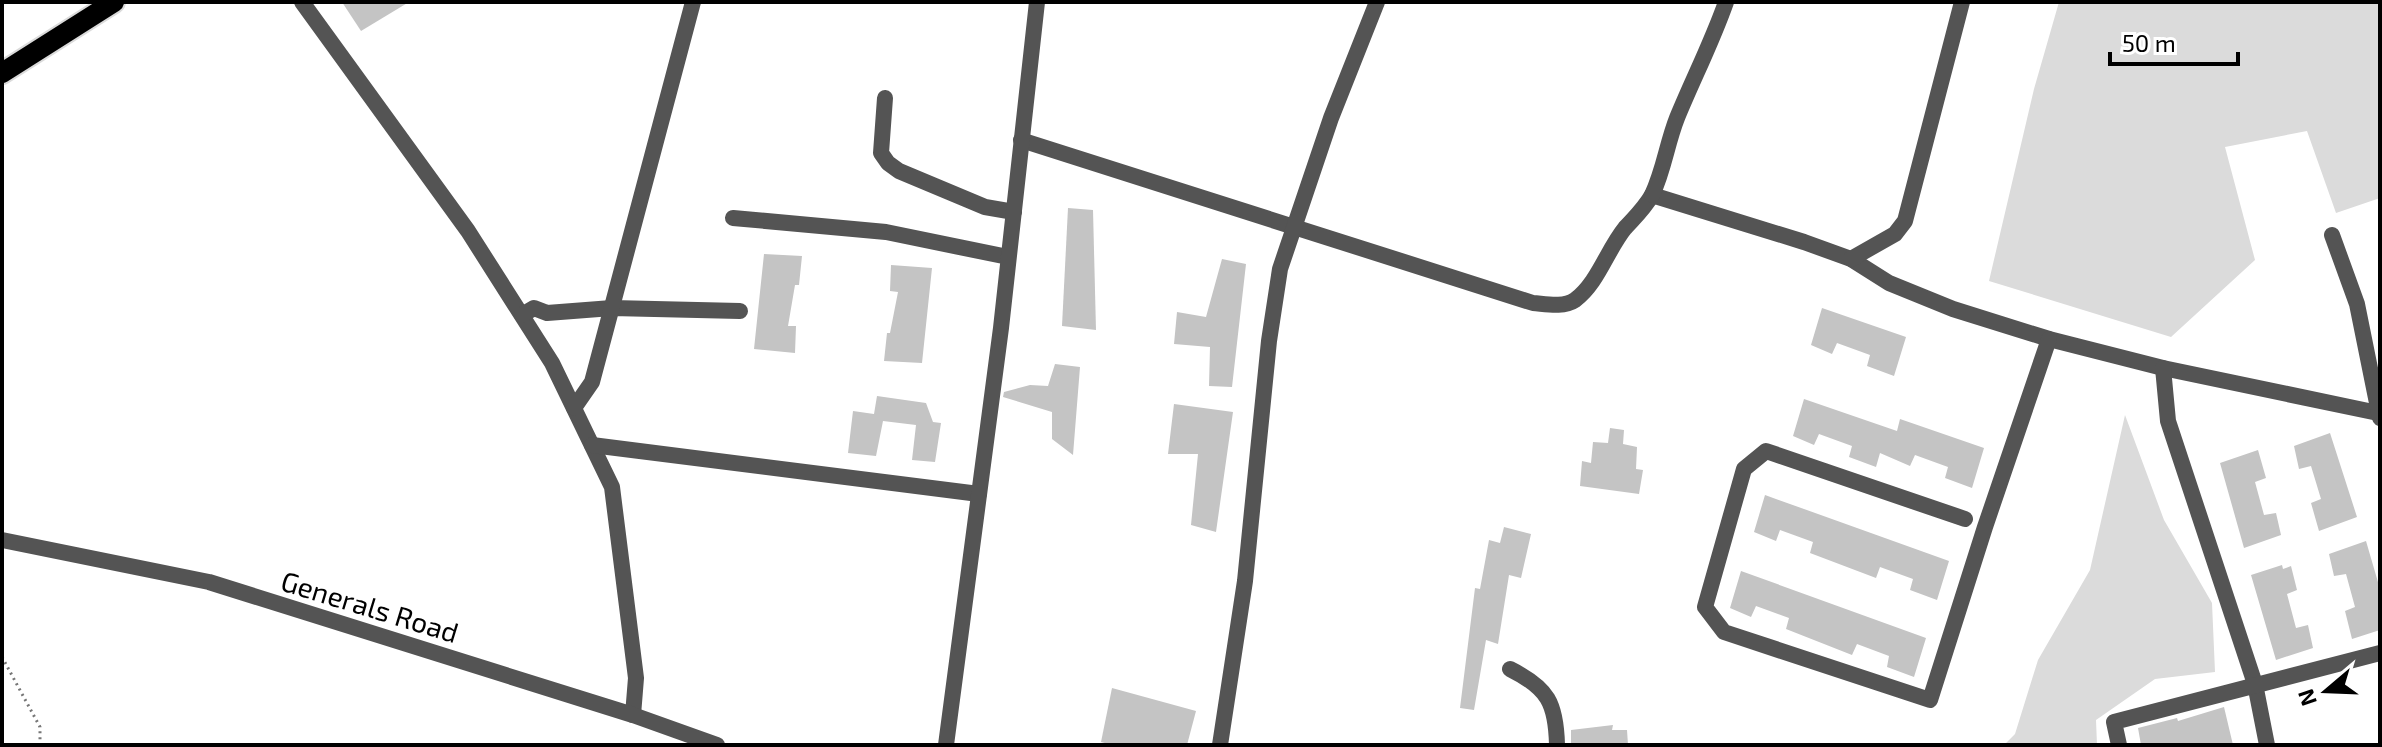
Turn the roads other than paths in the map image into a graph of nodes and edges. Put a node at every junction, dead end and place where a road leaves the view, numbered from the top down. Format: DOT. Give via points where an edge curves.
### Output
graph roads {
  1 [pos="114,2"];
  2 [pos="302,2"];
  3 [pos="693,2"];
  4 [pos="1037,2"];
  5 [pos="1377,2"];
  6 [pos="1726,2"];
  7 [pos="1962,2"];
  8 [pos="2,73"];
  9 [pos="885,98"];
  10 [pos="1021,140"];
  11 [pos="1652,195"];
  12 [pos="1014,212"];
  13 [pos="733,218"];
  14 [pos="1295,226"];
  15 [pos="2332,235"];
  16 [pos="1008,257"];
  17 [pos="1851,259"];
  18 [pos="612,308"];
  19 [pos="740,311"];
  20 [pos="522,315"];
  21 [pos="2049,339"];
  22 [pos="2163,368"];
  23 [pos="574,408"];
  24 [pos="2379,415"];
  25 [pos="592,445"];
  26 [pos="979,494"];
  27 [pos="1965,519"];
  28 [pos="2,540"];
  29 [pos="2380,653"];
  30 [pos="1510,669"];
  31 [pos="2255,684"];
  32 [pos="633,715"];
  33 [pos="717,745"];
  34 [pos="946,745"];
  35 [pos="1220,745"];
  36 [pos="1557,745"];
  37 [pos="2119,745"];
  38 [pos="2267,745"];
  1 -- 8 [label="main road"];
  2 -- 20 [label="street" via="468,231"];
  3 -- 18 [label="street"];
  4 -- 10 [label="street"];
  5 -- 14 [label="street"];
  6 -- 11 [label="street" via="1676,120"];
  7 -- 17 [label="street" via="1905,221 1895,234"];
  9 -- 12 [label="street" via="881,153 888,163 985,207"];
  10 -- 12 [label="street"];
  10 -- 14 [label="street"];
  11 -- 14 [label="street" via="1588,286 1573,301 1555,306"];
  11 -- 17 [label="street"];
  12 -- 16 [label="street"];
  13 -- 16 [label="street" via="886,232"];
  14 -- 35 [label="street" via="1280,269 1269,341 1245,581"];
  15 -- 24 [label="street" via="2357,304"];
  16 -- 26 [label="street"];
  17 -- 21 [label="street" via="1914,294"];
  18 -- 19 [label="street"];
  18 -- 20 [label="street" via="547,313 534,308"];
  18 -- 23 [label="street" via="592,382"];
  20 -- 23 [label="street"];
  21 -- 22 [label="street"];
  21 -- 27 [label="street" via="1930,700 1724,632 1705,607 1744,469 1766,451"];
  22 -- 24 [label="street"];
  22 -- 31 [label="street" via="2168,421"];
  23 -- 25 [label="street"];
  25 -- 26 [label="street"];
  25 -- 32 [label="street" via="612,487 636,678"];
  26 -- 34 [label="street"];
  28 -- 32 [label="street, Generals Road" via="209,582"];
  29 -- 31 [label="street"];
  30 -- 36 [label="street" via="1541,688 1551,701"];
  31 -- 37 [label="street" via="2114,722"];
  31 -- 38 [label="street"];
  32 -- 33 [label="street, Generals Road"];
}
